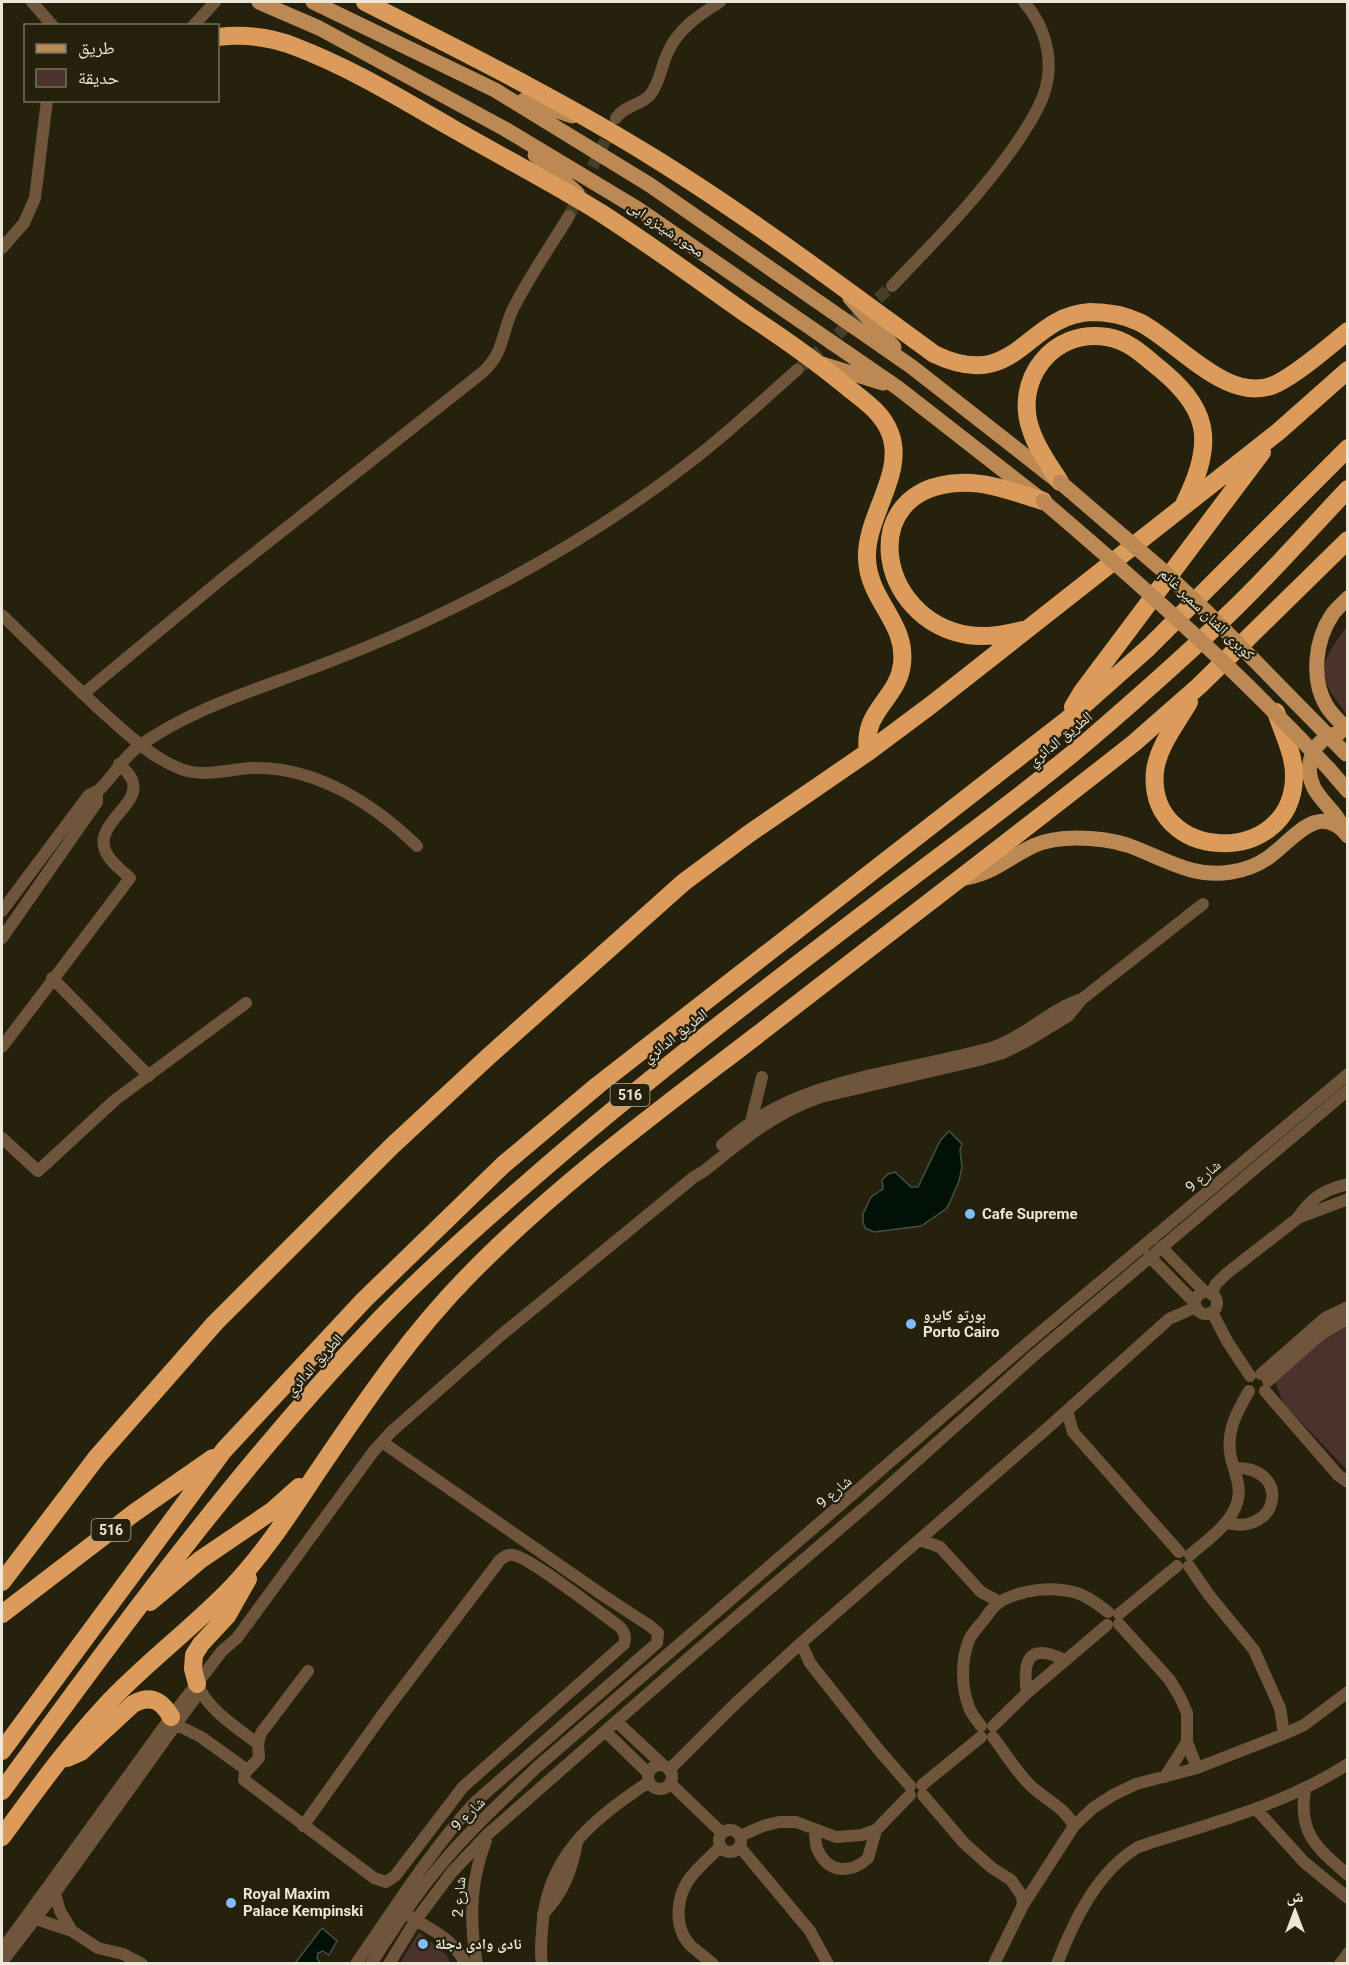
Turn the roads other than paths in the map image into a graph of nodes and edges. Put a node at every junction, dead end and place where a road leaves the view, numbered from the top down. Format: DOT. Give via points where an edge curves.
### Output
graph roads {
  1 [pos="32,2"];
  2 [pos="215,2"];
  3 [pos="259,2"];
  4 [pos="365,2"];
  5 [pos="720,2"];
  6 [pos="1024,2"];
  7 [pos="319,4"];
  8 [pos="52,24"];
  9 [pos="195,24"];
  10 [pos="219,37"];
  11 [pos="495,90"];
  12 [pos="47,102"];
  13 [pos="616,118"];
  14 [pos="597,125"];
  15 [pos="506,129"];
  16 [pos="600,213"];
  17 [pos="569,216"];
  18 [pos="2,248"];
  19 [pos="836,283"];
  20 [pos="891,286"];
  21 [pos="1347,332"];
  22 [pos="819,363"];
  23 [pos="912,367"];
  24 [pos="797,370"];
  25 [pos="1347,370"];
  26 [pos="898,388"];
  27 [pos="1278,432"];
  28 [pos="1347,448"];
  29 [pos="1060,482"];
  30 [pos="1347,489"];
  31 [pos="1043,501"];
  32 [pos="1182,508"];
  33 [pos="1347,540"];
  34 [pos="1347,598"];
  35 [pos="2,615"];
  36 [pos="1026,630"];
  37 [pos="1199,686"];
  38 [pos="83,694"];
  39 [pos="1276,712"];
  40 [pos="1068,719"];
  41 [pos="1347,732"];
  42 [pos="140,745"];
  43 [pos="868,752"];
  44 [pos="1347,755"];
  45 [pos="119,764"];
  46 [pos="1347,791"];
  47 [pos="97,792"];
  48 [pos="1345,833"];
  49 [pos="417,846"];
  50 [pos="958,879"];
  51 [pos="1203,904"];
  52 [pos="2,911"];
  53 [pos="2,938"];
  54 [pos="52,978"];
  55 [pos="246,1003"];
  56 [pos="1033,1032"];
  57 [pos="2,1047"];
  58 [pos="1347,1074"];
  59 [pos="149,1076"];
  60 [pos="762,1077"];
  61 [pos="1347,1090"];
  62 [pos="751,1122"];
  63 [pos="2,1138"];
  64 [pos="694,1177"];
  65 [pos="1347,1184"];
  66 [pos="1347,1199"];
  67 [pos="1298,1218"];
  68 [pos="1161,1247"];
  69 [pos="1149,1256"];
  70 [pos="1208,1293"];
  71 [pos="1195,1305"];
  72 [pos="1347,1307"];
  73 [pos="1212,1312"];
  74 [pos="1347,1318"];
  75 [pos="1030,1341"];
  76 [pos="1038,1352"];
  77 [pos="1261,1380"];
  78 [pos="1067,1411"];
  79 [pos="1052,1425"];
  80 [pos="1073,1432"];
  81 [pos="382,1442"];
  82 [pos="224,1450"];
  83 [pos="325,1462"];
  84 [pos="1234,1468"];
  85 [pos="1347,1482"];
  86 [pos="862,1488"];
  87 [pos="872,1501"];
  88 [pos="1226,1523"];
  89 [pos="937,1524"];
  90 [pos="920,1540"];
  91 [pos="940,1546"];
  92 [pos="258,1558"];
  93 [pos="1184,1560"];
  94 [pos="2,1582"];
  95 [pos="981,1592"];
  96 [pos="1000,1602"];
  97 [pos="2,1614"];
  98 [pos="987,1615"];
  99 [pos="1113,1619"];
  100 [pos="122,1626"];
  101 [pos="681,1643"];
  102 [pos="801,1643"];
  103 [pos="789,1654"];
  104 [pos="692,1655"];
  105 [pos="1065,1660"];
  106 [pos="810,1663"];
  107 [pos="308,1671"];
  108 [pos="199,1688"];
  109 [pos="1347,1692"];
  110 [pos="1028,1693"];
  111 [pos="1280,1708"];
  112 [pos="174,1721"];
  113 [pos="617,1722"];
  114 [pos="1304,1725"];
  115 [pos="987,1731"];
  116 [pos="606,1732"];
  117 [pos="1284,1734"];
  118 [pos="1187,1742"];
  119 [pos="258,1744"];
  120 [pos="2,1751"];
  121 [pos="57,1762"];
  122 [pos="1347,1764"];
  123 [pos="536,1768"];
  124 [pos="1197,1768"];
  125 [pos="247,1770"];
  126 [pos="668,1773"];
  127 [pos="1165,1777"];
  128 [pos="649,1778"];
  129 [pos="549,1781"];
  130 [pos="916,1790"];
  131 [pos="1305,1790"];
  132 [pos="2,1791"];
  133 [pos="1058,1806"];
  134 [pos="1093,1808"];
  135 [pos="1256,1809"];
  136 [pos="303,1826"];
  137 [pos="1074,1826"];
  138 [pos="815,1829"];
  139 [pos="876,1830"];
  140 [pos="722,1833"];
  141 [pos="488,1834"];
  142 [pos="2,1837"];
  143 [pos="740,1841"];
  144 [pos="720,1847"];
  145 [pos="1346,1871"];
  146 [pos="1011,1880"];
  147 [pos="1038,1880"];
  148 [pos="51,1890"];
  149 [pos="1347,1898"];
  150 [pos="1023,1905"];
  151 [pos="404,1912"];
  152 [pos="36,1919"];
  153 [pos="416,1920"];
  154 [pos="72,1931"];
  155 [pos="2,1950"];
  156 [pos="1347,1953"];
  157 [pos="2,1962"];
  158 [pos="142,1964"];
  159 [pos="356,1964"];
  160 [pos="371,1964"];
  161 [pos="389,1964"];
  162 [pos="465,1964"];
  163 [pos="477,1964"];
  164 [pos="542,1964"];
  165 [pos="713,1964"];
  166 [pos="828,1964"];
  167 [pos="994,1964"];
  168 [pos="1057,1964"];
  169 [pos="1340,1964"];
  1 -- 8 [label="street"];
  2 -- 9 [label="street"];
  3 -- 15 [label="main road, محور شينزو ابى" via="319,28"];
  4 -- 14 [label="highway"];
  5 -- 13 [label="street" via="680,33 647,98 626,107"];
  6 -- 20 [label="street" via="1047,47 1049,69 1043,97 993,176"];
  7 -- 11 [label="main road, محور شينزو ابى"];
  10 -- 16 [label="highway" via="249,36 300,48 356,74"];
  11 -- 14 [label="main road"];
  11 -- 23 [label="main road, محور شينزو ابى" via="650,185"];
  12 -- 18 [label="street" via="32,207"];
  14 -- 19 [label="highway" via="697,186"];
  15 -- 16 [label="main road"];
  15 -- 26 [label="main road, محور شينزو ابى" via="639,209"];
  16 -- 22 [label="highway"];
  17 -- 38 [label="street" via="519,297 500,351 483,372"];
  19 -- 21 [label="highway" via="934,354 961,364 1003,360 1056,321 1089,312 1106,313 1122,315 1153,330 1222,380 1243,387 1260,387 1277,383"];
  19 -- 23 [label="main road"];
  22 -- 26 [label="main road"];
  22 -- 43 [label="highway" via="875,410 894,446 892,470 868,534 867,560 876,597 899,633 903,662 898,681 871,722"];
  23 -- 29 [label="main road, محور شينزو ابى"];
  24 -- 42 [label="street" via="666,480 602,525 528,569 415,626 206,708"];
  25 -- 27 [label="highway"];
  26 -- 31 [label="main road, محور شينزو ابى"];
  27 -- 32 [label="highway"];
  27 -- 40 [label="highway" via="1082,692"];
  28 -- 40 [label="highway, الطريق الدائري / 516" via="1148,648"];
  29 -- 32 [label="highway" via="1034,440 1027,417 1027,393 1038,366 1051,352 1086,337 1106,337 1133,347 1177,381 1191,399 1200,420 1203,442 1201,464"];
  29 -- 44 [label="main road, كوبرى الفنان سمير غانم, bridge" via="1200,605"];
  30 -- 100 [label="highway, الطريق الدائري / 516" via="1241,602 1088,741 710,1031 615,1107 457,1245 383,1316 315,1390 223,1497"];
  31 -- 36 [label="highway" via="970,483 945,484 912,499 898,517 890,538 889,560 896,582 908,600 932,621 960,634 992,636"];
  31 -- 39 [label="main road, كوبرى الفنان سمير غانم, bridge" via="1182,621"];
  32 -- 36 [label="highway"];
  33 -- 37 [label="highway, 516"];
  34 -- 41 [label="main road" via="1327,623 1317,665 1326,707"];
  35 -- 38 [label="street"];
  36 -- 43 [label="highway"];
  37 -- 39 [label="highway" via="1157,760 1155,781 1159,801 1169,819 1184,833 1203,841 1245,841 1264,832 1286,808 1293,788 1294,766"];
  37 -- 50 [label="highway, 516" via="1126,750"];
  38 -- 42 [label="street"];
  39 -- 46 [label="main road, كوبرى الفنان سمير غانم, bridge"];
  40 -- 82 [label="highway, الطريق الدائري / 516" via="598,1084 510,1159 364,1300"];
  41 -- 48 [label="main road" via="1325,737 1314,748 1310,762 1314,787"];
  42 -- 45 [label="street"];
  42 -- 49 [label="street" via="189,772 270,768 316,780 370,807"];
  43 -- 94 [label="highway" via="684,882 392,1146 215,1323 98,1457"];
  45 -- 47 [label="street"];
  45 -- 54 [label="street" via="133,781 134,790 107,830 103,844 109,857 130,878"];
  47 -- 52 [label="street" via="88,796"];
  47 -- 53 [label="street" via="98,802"];
  48 -- 50 [label="main road" via="1329,822 1312,823 1262,861 1224,873 1191,871 1104,840 1055,840 1033,846 987,873"];
  50 -- 83 [label="highway, 516" via="583,1170 514,1230 405,1346"];
  51 -- 56 [label="street" via="1082,999 1068,1016"];
  54 -- 57 [label="street"];
  54 -- 59 [label="street"];
  55 -- 59 [label="street"];
  56 -- 62 [label="street" via="985,1050 814,1090"];
  56 -- 64 [label="street" via="1014,1048 991,1057 797,1106 764,1124"];
  58 -- 75 [label="street, شارع 9"];
  59 -- 63 [label="street" via="109,1105 38,1171"];
  60 -- 62 [label="street"];
  61 -- 68 [label="street, شارع 9"];
  62 -- 64 [label="street" via="704,1161"];
  64 -- 81 [label="street" via="500,1336"];
  65 -- 67 [label="street" via="1320,1193"];
  66 -- 67 [label="street"];
  67 -- 70 [label="street" via="1226,1274"];
  68 -- 69 [label="street, شارع 9"];
  68 -- 70 [label="street"];
  69 -- 71 [label="street"];
  69 -- 76 [label="street, شارع 9"];
  70 -- 71 [label="street" via="1200,1294"];
  70 -- 73 [label="street" via="1216,1301"];
  71 -- 73 [label="street" via="1203,1313"];
  71 -- 78 [label="street" via="1169,1319"];
  72 -- 77 [label="street" via="1325,1318"];
  73 -- 77 [label="street" via="1227,1341"];
  74 -- 77 [label="street"];
  75 -- 76 [label="street"];
  75 -- 86 [label="street, شارع 9"];
  76 -- 87 [label="street, شارع 9"];
  77 -- 84 [label="street" via="1247,1383 1249,1391 1232,1426 1229,1440"];
  77 -- 85 [label="street"];
  78 -- 79 [label="street"];
  78 -- 80 [label="street"];
  79 -- 80 [label="street"];
  79 -- 89 [label="street"];
  80 -- 93 [label="street"];
  81 -- 108 [label="street" via="237,1638 222,1651"];
  81 -- 159 [label="street" via="650,1626 658,1637 657,1643 474,1803 407,1886"];
  82 -- 97 [label="highway, 516"];
  82 -- 120 [label="highway, الطريق الدائري / 516"];
  83 -- 92 [label="highway, 516"];
  83 -- 100 [label="highway, 516" via="272,1510 201,1560"];
  84 -- 88 [label="street" via="1239,1491"];
  84 -- 88 [label="street" via="1262,1473 1272,1490 1272,1502 1267,1514 1257,1521 1238,1526"];
  86 -- 87 [label="street"];
  86 -- 101 [label="street, شارع 9"];
  87 -- 104 [label="street, شارع 9"];
  88 -- 93 [label="street"];
  89 -- 90 [label="street"];
  89 -- 91 [label="street"];
  90 -- 91 [label="street"];
  90 -- 102 [label="street"];
  91 -- 95 [label="street"];
  92 -- 108 [label="highway" via="233,1608 194,1655 193,1669"];
  92 -- 121 [label="highway, 516" via="105,1706"];
  93 -- 99 [label="street"];
  93 -- 111 [label="street" via="1254,1650"];
  95 -- 96 [label="street"];
  95 -- 98 [label="street"];
  96 -- 98 [label="street"];
  96 -- 99 [label="street" via="1027,1592 1060,1590 1092,1600"];
  98 -- 115 [label="street" via="969,1638 963,1675 969,1709"];
  99 -- 105 [label="street"];
  99 -- 118 [label="street" via="1169,1679 1180,1697 1187,1713"];
  100 -- 132 [label="highway, الطريق الدائري / 516"];
  101 -- 104 [label="street"];
  101 -- 123 [label="street, شارع 9"];
  102 -- 103 [label="street"];
  102 -- 106 [label="street"];
  103 -- 106 [label="street"];
  103 -- 126 [label="street"];
  104 -- 113 [label="street, شارع 9"];
  105 -- 110 [label="street"];
  105 -- 110 [label="street" via="1044,1652 1029,1659 1024,1674"];
  106 -- 130 [label="street" via="879,1751"];
  107 -- 119 [label="street" via="261,1733"];
  108 -- 112 [label="street"];
  108 -- 119 [label="street" via="214,1710"];
  109 -- 114 [label="street"];
  110 -- 115 [label="street"];
  111 -- 114 [label="street"];
  111 -- 117 [label="street"];
  112 -- 121 [label="highway" via="156,1700 142,1699 81,1752"];
  112 -- 125 [label="street"];
  112 -- 148 [label="street"];
  113 -- 116 [label="street, شارع 9"];
  113 -- 126 [label="street"];
  114 -- 117 [label="street"];
  115 -- 130 [label="street"];
  115 -- 133 [label="street" via="1027,1783"];
  116 -- 128 [label="street"];
  116 -- 129 [label="street, شارع 9"];
  117 -- 124 [label="street"];
  118 -- 124 [label="street"];
  118 -- 127 [label="street"];
  119 -- 125 [label="street" via="260,1758"];
  121 -- 142 [label="highway, 516"];
  122 -- 131 [label="street"];
  123 -- 129 [label="street"];
  123 -- 151 [label="street, شارع 9" via="465,1837"];
  124 -- 127 [label="street"];
  125 -- 136 [label="street" via="246,1782"];
  126 -- 128 [label="street" via="655,1766"];
  126 -- 128 [label="street" via="662,1788 657,1788"];
  126 -- 140 [label="street"];
  127 -- 134 [label="street" via="1136,1784"];
  128 -- 164 [label="street" via="612,1806 566,1855 552,1881 543,1915"];
  129 -- 141 [label="street, شارع 9"];
  130 -- 139 [label="street"];
  130 -- 146 [label="street" via="964,1843"];
  131 -- 135 [label="street"];
  131 -- 145 [label="street" via="1302,1805 1309,1835 1317,1848"];
  133 -- 134 [label="street"];
  133 -- 137 [label="street"];
  134 -- 137 [label="street"];
  135 -- 149 [label="street" via="1304,1862"];
  135 -- 168 [label="street" via="1138,1847 1124,1856 1089,1898"];
  136 -- 136 [label="street" via="390,1705 507,1555 524,1559 624,1632 624,1644 464,1787 391,1880 374,1878"];
  137 -- 147 [label="street"];
  138 -- 139 [label="street" via="836,1837"];
  138 -- 139 [label="street" via="816,1846 822,1858 833,1868 843,1870 853,1869 868,1858"];
  138 -- 143 [label="street" via="796,1822 779,1822 763,1826"];
  140 -- 143 [label="street" via="732,1830"];
  140 -- 144 [label="street"];
  141 -- 153 [label="street, شارع 9" via="452,1872"];
  141 -- 163 [label="street, شارع 2" via="471,1906"];
  143 -- 144 [label="street" via="733,1852"];
  143 -- 166 [label="street" via="810,1931"];
  144 -- 165 [label="street" via="692,1875 679,1905 681,1932"];
  146 -- 147 [label="street"];
  146 -- 150 [label="street"];
  147 -- 150 [label="street"];
  148 -- 152 [label="street"];
  148 -- 154 [label="street"];
  148 -- 155 [label="street"];
  150 -- 167 [label="street"];
  151 -- 153 [label="street, شارع 2"];
  151 -- 160 [label="street, شارع 9"];
  152 -- 154 [label="street"];
  152 -- 157 [label="street"];
  153 -- 161 [label="street, شارع 9"];
  153 -- 162 [label="street, شارع 2" via="441,1934"];
  154 -- 158 [label="street" via="98,1948"];
  156 -- 169 [label="street"];
}
